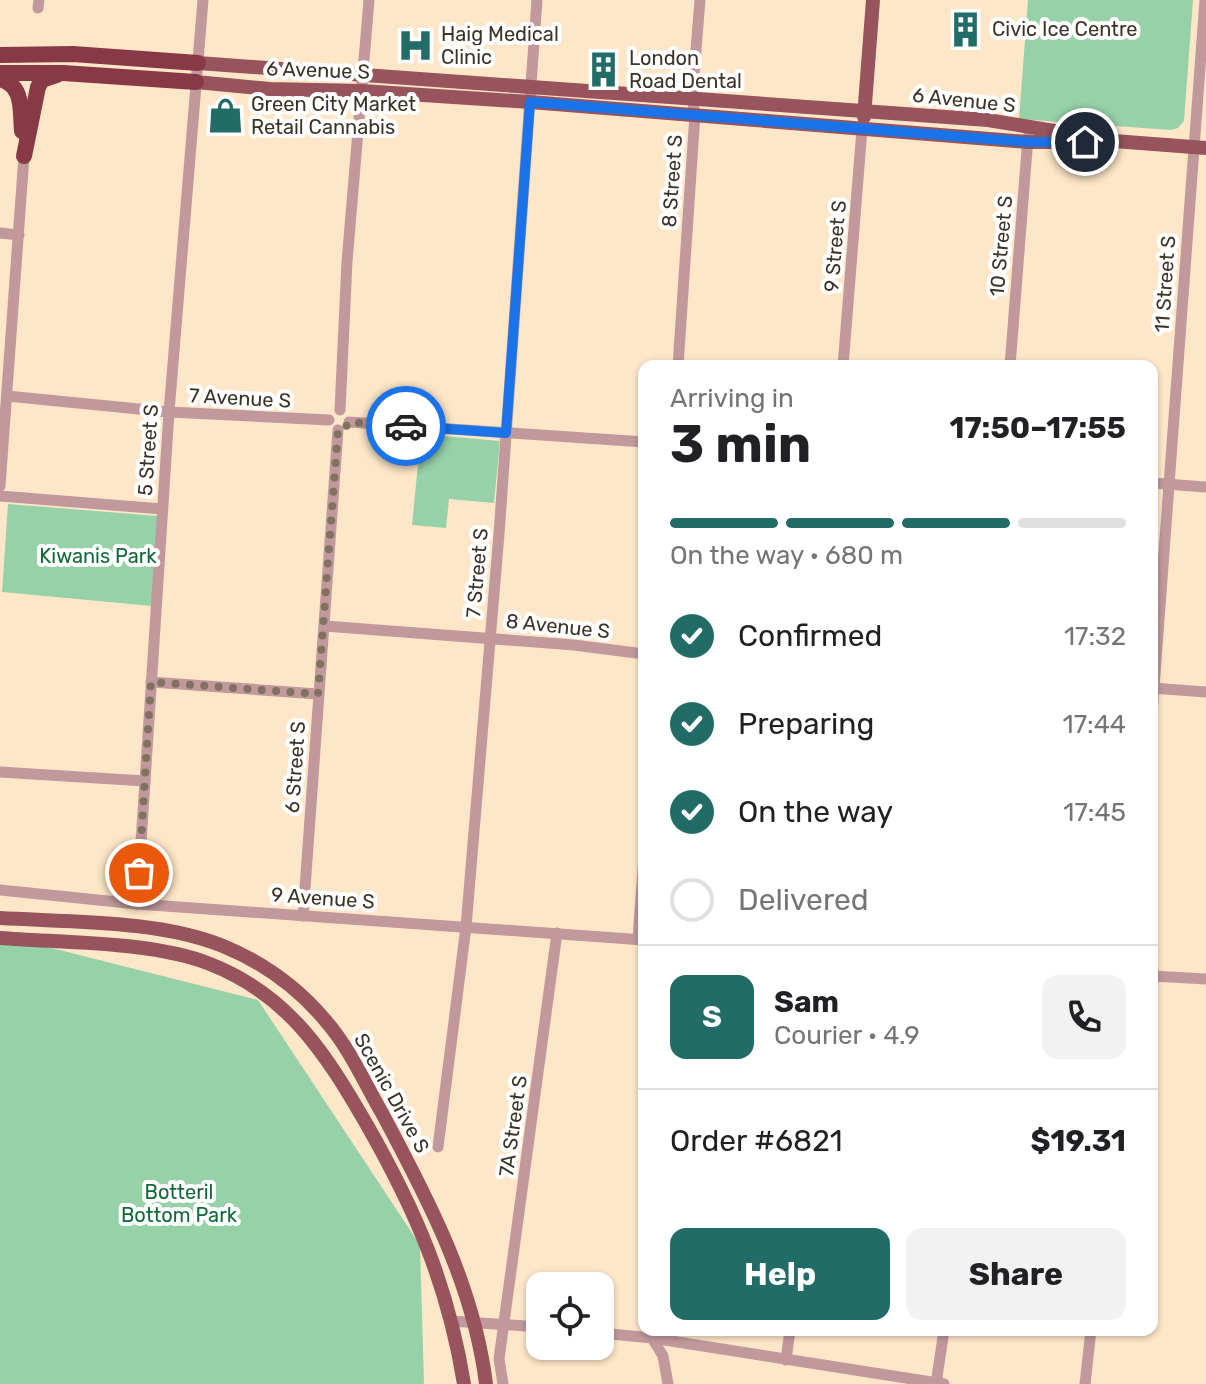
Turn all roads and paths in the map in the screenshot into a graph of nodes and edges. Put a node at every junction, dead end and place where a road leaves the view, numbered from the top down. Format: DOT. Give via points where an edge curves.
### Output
graph roads {
  1 [pos="203,0"];
  2 [pos="369,0"];
  3 [pos="537,0"];
  4 [pos="700,0"];
  5 [pos="873,0"];
  6 [pos="1205,0"];
  7 [pos="0,43"];
  8 [pos="42,54"];
  9 [pos="0,55"];
  10 [pos="198,63"];
  11 [pos="63,73"];
  12 [pos="363,75"];
  13 [pos="0,76"];
  14 [pos="196,82"];
  15 [pos="531,86"];
  16 [pos="362,91"];
  17 [pos="692,99"];
  18 [pos="530,102"];
  19 [pos="864,111"];
  20 [pos="695,114"];
  21 [pos="862,129"];
  22 [pos="1028,135"];
  23 [pos="1200,147"];
  24 [pos="24,156"];
  25 [pos="0,233"];
  26 [pos="19,235"];
  27 [pos="678,360"];
  28 [pos="843,360"];
  29 [pos="1010,360"];
  30 [pos="5,362"];
  31 [pos="7,396"];
  32 [pos="340,410"];
  33 [pos="169,412"];
  34 [pos="329,420"];
  35 [pos="349,422"];
  36 [pos="338,430"];
  37 [pos="506,433"];
  38 [pos="638,442"];
  39 [pos="1158,483"];
  40 [pos="1168,484"];
  41 [pos="0,486"];
  42 [pos="1206,487"];
  43 [pos="0,496"];
  44 [pos="162,509"];
  45 [pos="1158,620"];
  46 [pos="325,626"];
  47 [pos="490,638"];
  48 [pos="638,653"];
  49 [pos="151,682"];
  50 [pos="1158,688"];
  51 [pos="1206,692"];
  52 [pos="318,694"];
  53 [pos="0,772"];
  54 [pos="145,781"];
  55 [pos="0,890"];
  56 [pos="137,904"];
  57 [pos="303,916"];
  58 [pos="0,918"];
  59 [pos="466,927"];
  60 [pos="557,933"];
  61 [pos="0,938"];
  62 [pos="638,939"];
  63 [pos="1158,976"];
  64 [pos="1206,979"];
  65 [pos="438,1147"];
  66 [pos="451,1321"];
  67 [pos="475,1322"];
  68 [pos="504,1323"];
  69 [pos="526,1325"];
  70 [pos="614,1333"];
  71 [pos="638,1334"];
  72 [pos="653,1336"];
  73 [pos="662,1336"];
  74 [pos="789,1336"];
  75 [pos="943,1336"];
  76 [pos="1090,1336"];
  77 [pos="786,1360"];
  78 [pos="464,1384"];
  79 [pos="486,1384"];
  80 [pos="503,1384"];
  81 [pos="668,1384"];
  82 [pos="939,1384"];
  83 [pos="1085,1384"];
  1 -- 10 [label="street, 5 Street S"];
  2 -- 12 [label="street"];
  3 -- 15 [label="street, 7 Street S"];
  4 -- 17 [label="street, 8 Street S"];
  5 -- 19 [label="main road"];
  6 -- 23 [label="street, 11 Street S"];
  7 -- 8 [label="highway"];
  8 -- 9 [label="highway"];
  8 -- 10 [label="highway, 6 Avenue S"];
  10 -- 12 [label="main road, 6 Avenue S"];
  10 -- 14 [label="street, 5 Street S"];
  11 -- 13 [label="highway, 6 Avenue S"];
  11 -- 14 [label="highway, 6 Avenue S"];
  11 -- 24 [label="highway" via="42,80 38,87"];
  12 -- 15 [label="main road, 6 Avenue S"];
  12 -- 16 [label="street"];
  13 -- 24 [label="highway" via="19,97"];
  14 -- 16 [label="main road, 6 Avenue S"];
  14 -- 33 [label="street, 5 Street S"];
  15 -- 17 [label="main road, 6 Avenue S"];
  15 -- 18 [label="street, 7 Street S"];
  16 -- 18 [label="main road, 6 Avenue S"];
  16 -- 32 [label="street"];
  17 -- 19 [label="main road, 6 Avenue S"];
  17 -- 20 [label="street, 8 Street S"];
  18 -- 20 [label="main road, 6 Avenue S"];
  18 -- 37 [label="street, 7 Street S"];
  19 -- 21 [label="main road"];
  19 -- 22 [label="main road, 6 Avenue S" via="988,120"];
  20 -- 21 [label="main road, 6 Avenue S"];
  20 -- 27 [label="street, 8 Street S"];
  21 -- 22 [label="main road, 6 Avenue S"];
  21 -- 28 [label="street, 9 Street S"];
  22 -- 23 [label="main road, 6 Avenue S"];
  22 -- 29 [label="street, 10 Street S"];
  23 -- 40 [label="street, 11 Street S"];
  24 -- 26 [label="street"];
  25 -- 26 [label="street"];
  26 -- 30 [label="street"];
  30 -- 31 [label="street"];
  31 -- 33 [label="street, 7 Avenue S"];
  31 -- 41 [label="street"];
  32 -- 34 [label="street"];
  32 -- 35 [label="street"];
  33 -- 34 [label="street, 7 Avenue S"];
  33 -- 44 [label="street, 5 Street S"];
  34 -- 36 [label="street"];
  35 -- 36 [label="street"];
  35 -- 37 [label="street"];
  36 -- 46 [label="street, 6 Street S"];
  37 -- 38 [label="street"];
  37 -- 47 [label="street, 7 Street S"];
  39 -- 40 [label="street"];
  40 -- 42 [label="street"];
  40 -- 45 [label="street, 11 Street S"];
  43 -- 44 [label="street"];
  44 -- 49 [label="street, 5 Street S"];
  46 -- 47 [label="street, 8 Avenue S"];
  46 -- 52 [label="street, 6 Street S"];
  47 -- 48 [label="street, 8 Avenue S"];
  47 -- 59 [label="street, 7 Street S"];
  49 -- 52 [label="street"];
  49 -- 54 [label="street, 5 Street S"];
  50 -- 51 [label="street"];
  52 -- 57 [label="street, 6 Street S"];
  53 -- 54 [label="street"];
  54 -- 56 [label="street, 5 Street S"];
  55 -- 56 [label="street, 9 Avenue S"];
  56 -- 57 [label="street, 9 Avenue S"];
  57 -- 59 [label="street, 9 Avenue S"];
  58 -- 67 [label="main road, Scenic Drive S" via="126,926 200,938 255,961 296,990 348,1051 425,1193"];
  59 -- 60 [label="street, 9 Avenue S"];
  59 -- 65 [label="street, 7 Street S"];
  60 -- 62 [label="street, 9 Avenue S"];
  60 -- 68 [label="street, 7A Street S"];
  61 -- 66 [label="main road, Scenic Drive S" via="187,957 241,977 279,1004 339,1076 394,1173 433,1257"];
  63 -- 64 [label="street"];
  66 -- 67 [label="street"];
  66 -- 78 [label="main road, Scenic Drive S"];
  67 -- 68 [label="street"];
  67 -- 79 [label="main road, Scenic Drive S"];
  68 -- 69 [label="street"];
  68 -- 80 [label="street" via="499,1359"];
  70 -- 71 [label="street"];
  72 -- 81 [label="street"];
  73 -- 77 [label="street"];
  74 -- 77 [label="street"];
  75 -- 82 [label="street"];
  76 -- 83 [label="street"];
  77 -- 82 [label="street"];
}
